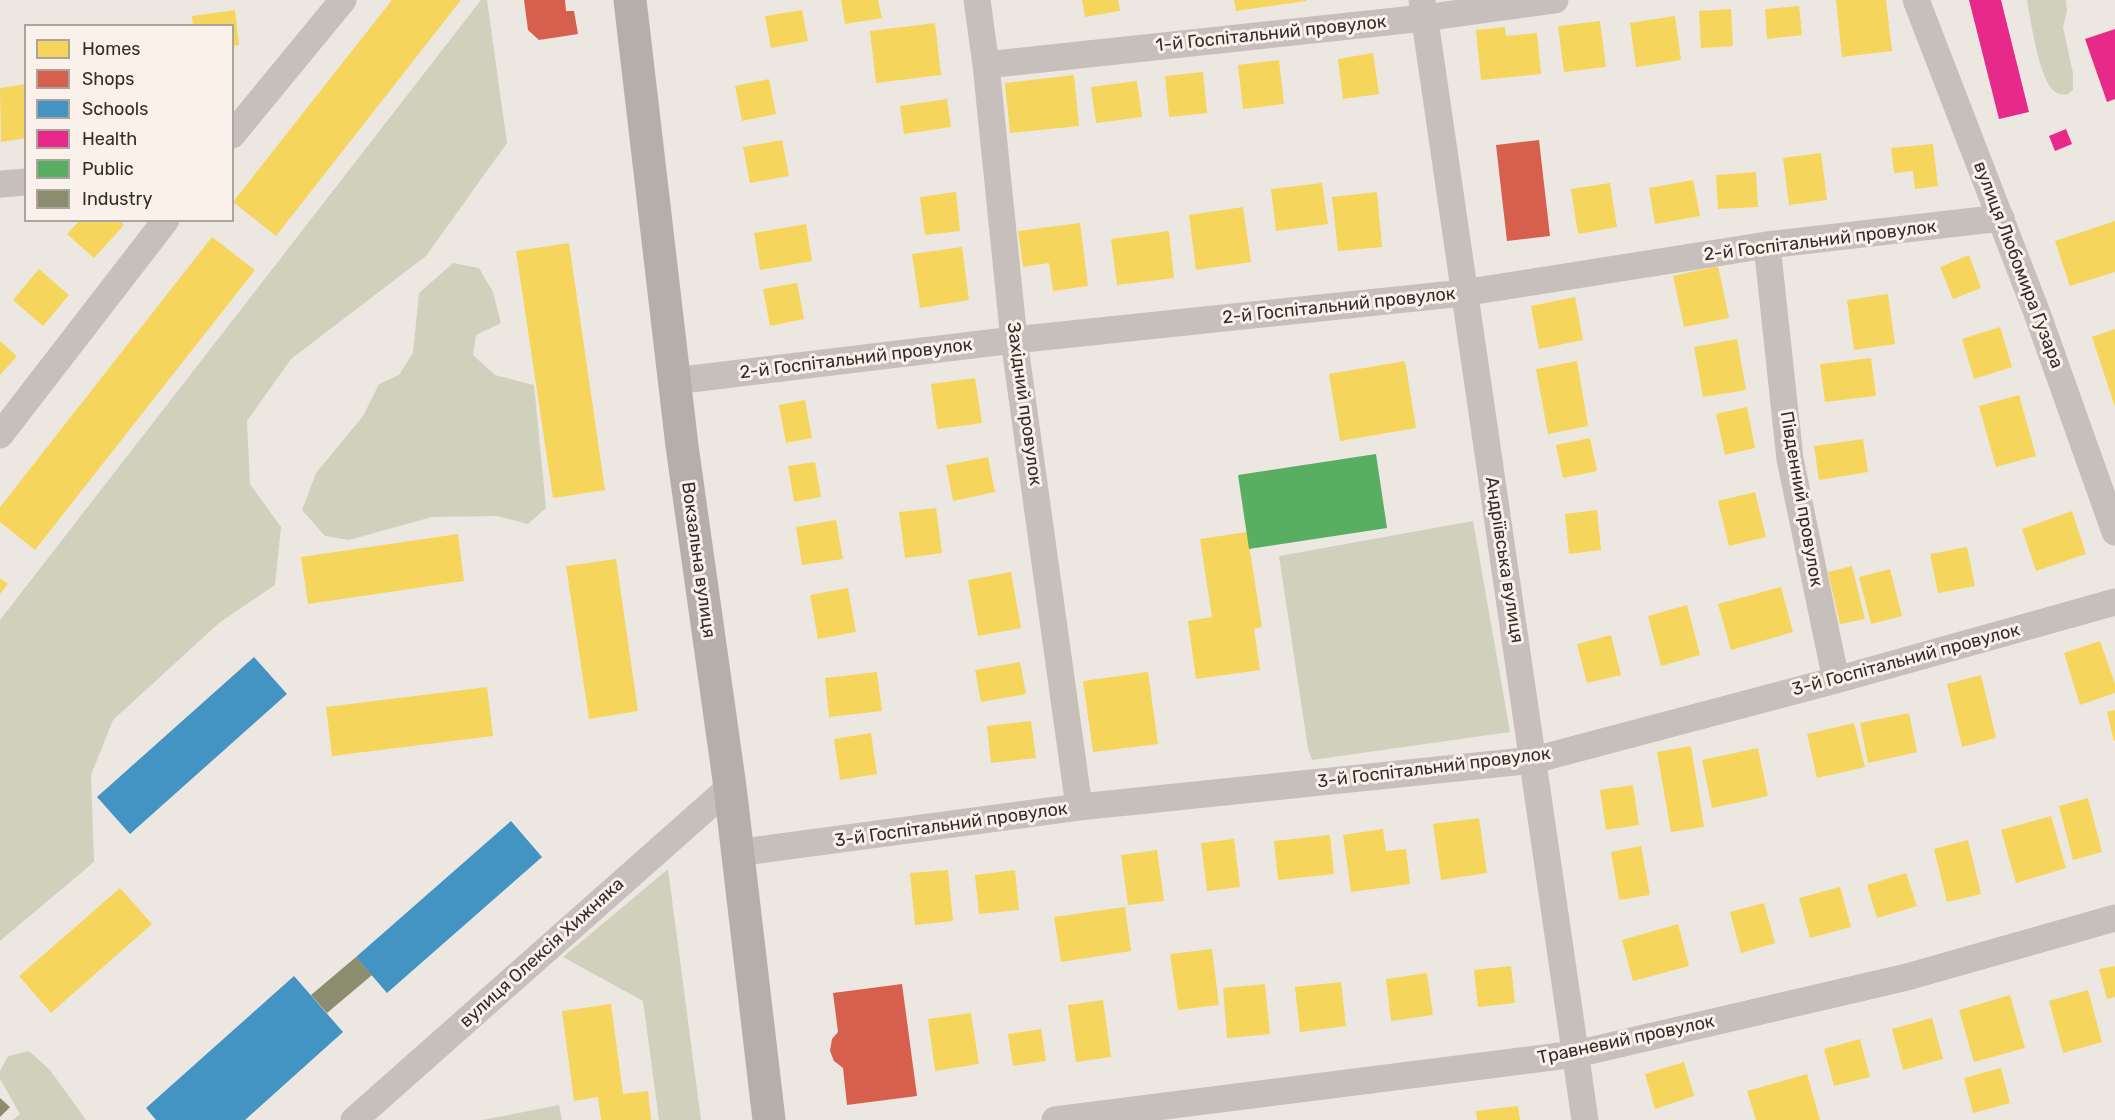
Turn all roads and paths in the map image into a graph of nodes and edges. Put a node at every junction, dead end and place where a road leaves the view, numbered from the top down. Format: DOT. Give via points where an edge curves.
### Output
graph roads {
  1 [pos="343,0"];
  2 [pos="630,0"];
  3 [pos="978,0"];
  4 [pos="1555,0"];
  5 [pos="1916,0"];
  6 [pos="1423,9"];
  7 [pos="986,65"];
  8 [pos="234,133"];
  9 [pos="24,182"];
  10 [pos="0,184"];
  11 [pos="2001,218"];
  12 [pos="164,222"];
  13 [pos="1767,245"];
  14 [pos="1463,293"];
  15 [pos="1014,340"];
  16 [pos="674,381"];
  17 [pos="0,435"];
  18 [pos="2115,532"];
  19 [pos="2115,602"];
  20 [pos="1836,680"];
  21 [pos="1534,760"];
  22 [pos="730,787"];
  23 [pos="1080,807"];
  24 [pos="736,854"];
  25 [pos="2115,918"];
  26 [pos="1576,1054"];
  27 [pos="354,1120"];
  28 [pos="769,1120"];
  29 [pos="1055,1120"];
  30 [pos="1585,1120"];
  1 -- 8 [label="street"];
  2 -- 16 [label="main road, Вокзальна вулиця"];
  3 -- 7 [label="street, Західний провулок"];
  4 -- 6 [label="street, 1-й Госпітальний провулок"];
  5 -- 11 [label="street, вулиця Любомира Гузара"];
  6 -- 7 [label="street, 1-й Госпітальний провулок"];
  6 -- 14 [label="street, Андріївська вулиця"];
  7 -- 15 [label="street, Західний провулок"];
  9 -- 10 [label="street"];
  11 -- 13 [label="street, 2-й Госпітальний провулок"];
  11 -- 18 [label="street, вулиця Любомира Гузара"];
  12 -- 17 [label="street"];
  13 -- 14 [label="street, 2-й Госпітальний провулок"];
  13 -- 20 [label="street, Південний провулок" via="1790,459"];
  14 -- 15 [label="street, 2-й Госпітальний провулок"];
  14 -- 21 [label="street, Андріївська вулиця"];
  15 -- 16 [label="street, 2-й Госпітальний провулок"];
  15 -- 23 [label="street, Західний провулок"];
  16 -- 22 [label="main road, Вокзальна вулиця"];
  19 -- 20 [label="street, 3-й Госпітальний провулок"];
  20 -- 21 [label="street, 3-й Госпітальний провулок"];
  21 -- 23 [label="street, 3-й Госпітальний провулок"];
  21 -- 26 [label="street, Андріївська вулиця"];
  22 -- 24 [label="main road, Вокзальна вулиця"];
  22 -- 27 [label="street, вулиця Олексія Хижняка"];
  23 -- 24 [label="street, 3-й Госпітальний провулок"];
  24 -- 28 [label="main road, Вокзальна вулиця"];
  25 -- 26 [label="street, Травневий провулок" via="1907,977"];
  26 -- 29 [label="street, Травневий провулок"];
  26 -- 30 [label="street, Андріївська вулиця"];
}
